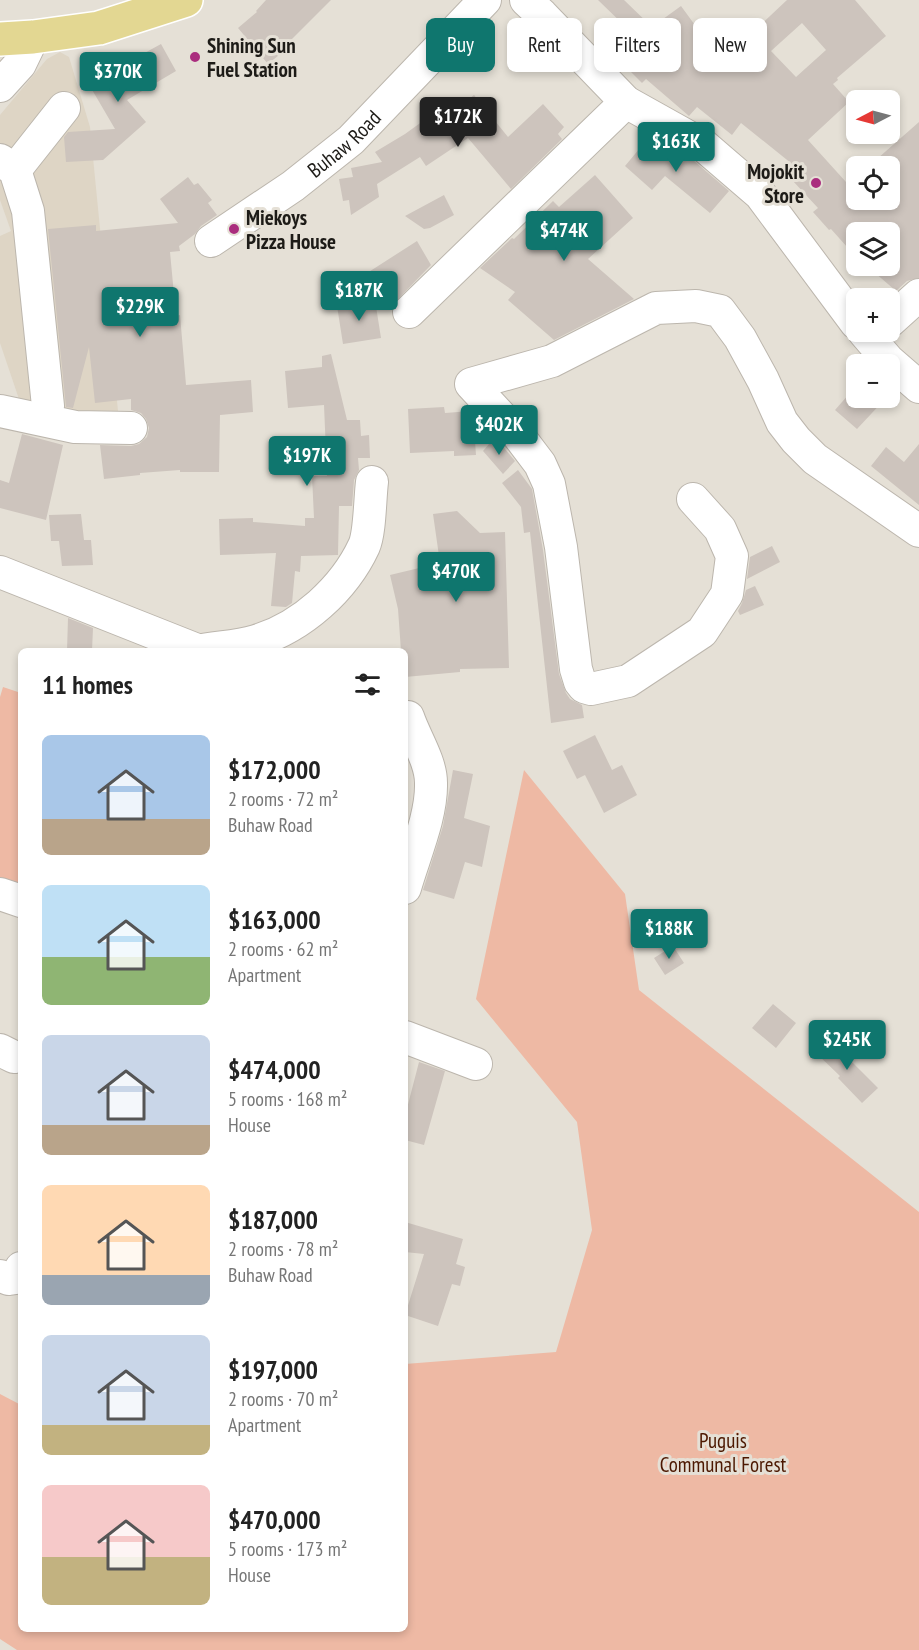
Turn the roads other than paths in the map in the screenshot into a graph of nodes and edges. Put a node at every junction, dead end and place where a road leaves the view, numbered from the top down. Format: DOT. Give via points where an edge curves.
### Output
graph roads {
  1 [pos="186,0"];
  2 [pos="486,0"];
  3 [pos="526,0"];
  4 [pos="33,37"];
  5 [pos="0,39"];
  6 [pos="0,86"];
  7 [pos="626,102"];
  8 [pos="64,108"];
  9 [pos="7,165"];
  10 [pos="212,241"];
  11 [pos="919,295"];
  12 [pos="846,298"];
  13 [pos="900,309"];
  14 [pos="409,312"];
  15 [pos="879,342"];
  16 [pos="919,387"];
  17 [pos="48,406"];
  18 [pos="0,411"];
  19 [pos="131,428"];
  20 [pos="372,482"];
  21 [pos="693,499"];
  22 [pos="919,531"];
  23 [pos="0,572"];
  24 [pos="190,648"];
  25 [pos="216,648"];
  26 [pos="408,717"];
  27 [pos="408,878"];
  28 [pos="0,894"];
  29 [pos="18,900"];
  30 [pos="408,1038"];
  31 [pos="476,1064"];
  32 [pos="18,1274"];
  33 [pos="0,1276"];
  1 -- 4 [label="main road" via="99,28"];
  2 -- 10 [label="street, Buhaw Road" via="351,140 293,186"];
  3 -- 7 [label="street"];
  4 -- 5 [label="main road"];
  4 -- 6 [label="street" via="20,64"];
  7 -- 12 [label="street" via="703,145 760,194"];
  7 -- 14 [label="street"];
  8 -- 9 [label="street"];
  9 -- 17 [label="street" via="28,211"];
  11 -- 13 [label="street"];
  15 -- 16 [label="street" via="888,360"];
  18 -- 19 [label="street" via="75,427"];
  20 -- 25 [label="street" via="365,544 328,598 284,630 255,642"];
  21 -- 22 [label="street" via="720,529 732,556 727,594 702,632 666,657 628,681 585,687 576,669 549,484 540,464 518,435 471,384 552,362 656,308 696,306 720,311 740,338 782,422 796,440 815,459"];
  23 -- 24 [label="street"];
  26 -- 27 [label="street" via="431,782 428,812"];
  28 -- 29 [label="street"];
  30 -- 31 [label="street"];
  32 -- 33 [label="street" via="9,1279"];
}
